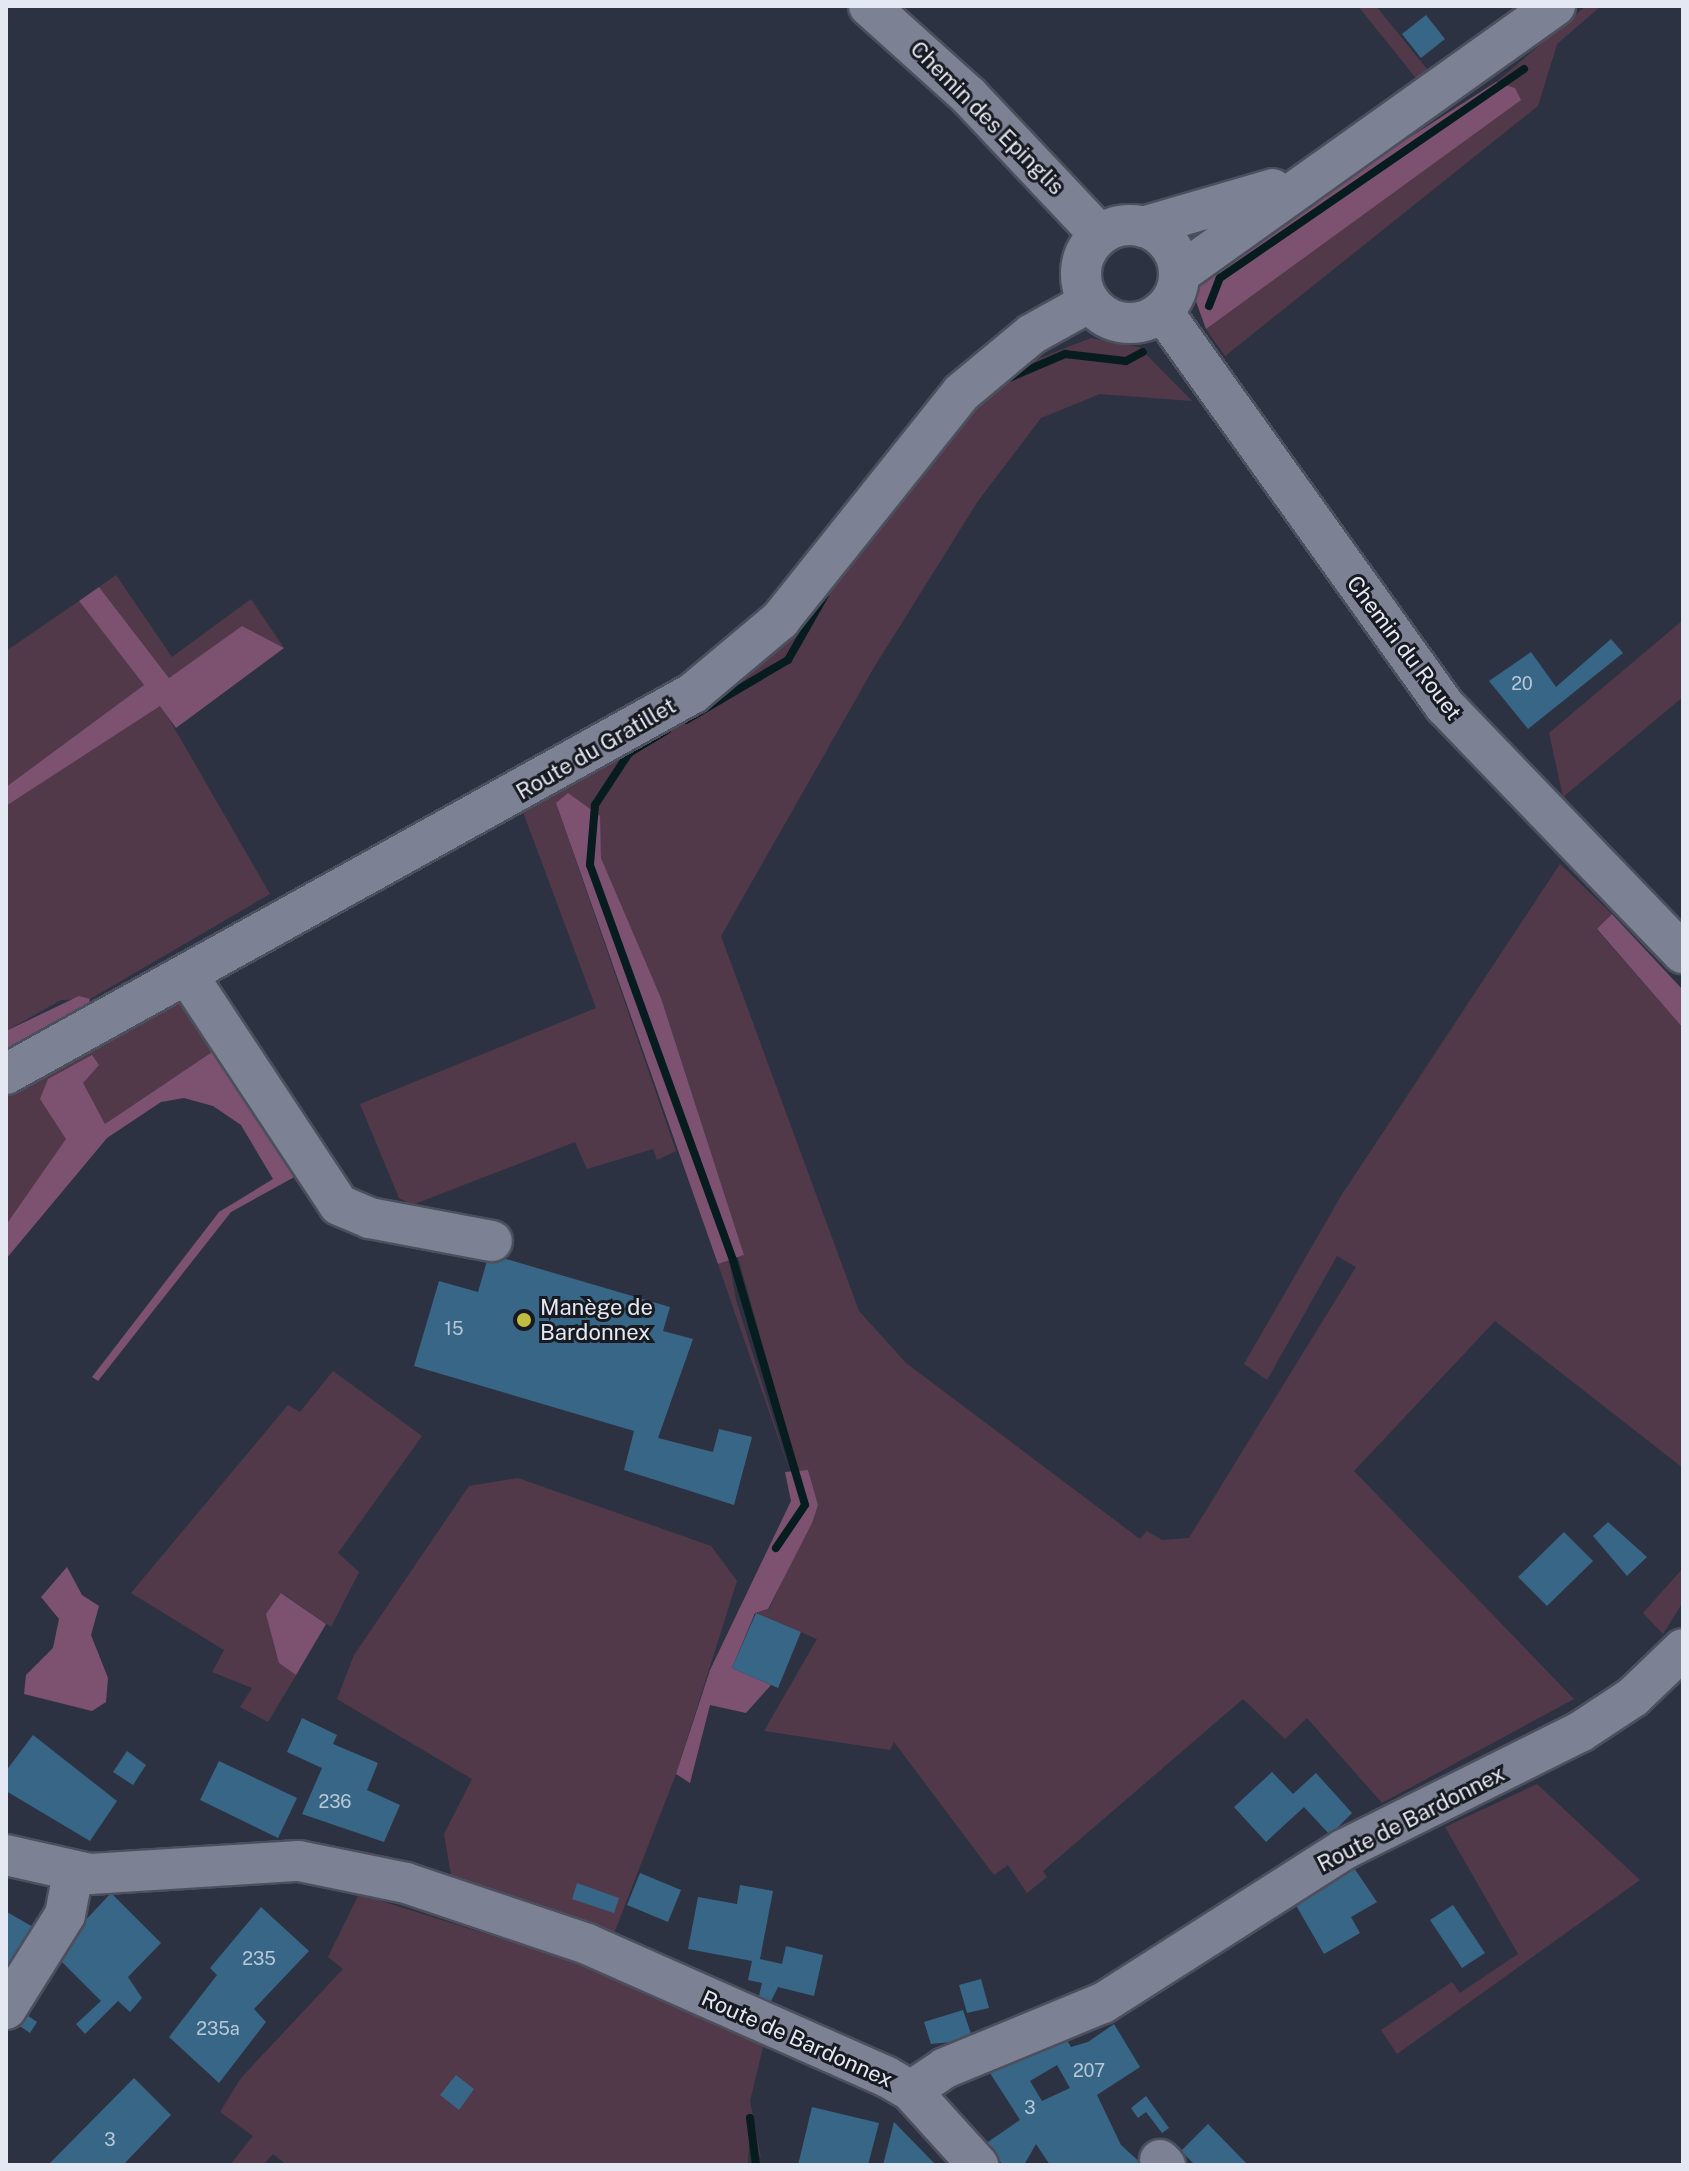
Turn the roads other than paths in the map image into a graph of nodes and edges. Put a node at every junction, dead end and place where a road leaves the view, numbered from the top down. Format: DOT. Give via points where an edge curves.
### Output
graph roads {
  1 [pos="869,6"];
  2 [pos="1555,6"];
  3 [pos="1307,178"];
  4 [pos="1143,227"];
  5 [pos="1100,235"];
  6 [pos="1179,274"];
  7 [pos="1090,302"];
  8 [pos="1162,311"];
  9 [pos="1683,953"];
  10 [pos="188,976"];
  11 [pos="6,1074"];
  12 [pos="492,1241"];
  13 [pos="1683,1649"];
  14 [pos="6,1855"];
  15 [pos="73,1873"];
  16 [pos="6,2009"];
  17 [pos="911,2091"];
  18 [pos="978,2165"];
  1 -- 5 [label="street, Chemin des Epinglis" via="969,96"];
  2 -- 3 [label="street" via="1407,118"];
  3 -- 4 [label="street"];
  3 -- 6 [label="street"];
  4 -- 5 [label="street"];
  4 -- 6 [label="street" via="1167,242"];
  5 -- 7 [label="street" via="1081,270"];
  6 -- 8 [label="street"];
  7 -- 8 [label="street" via="1127,323"];
  7 -- 10 [label="street, Route du Gratillet" via="1032,334 961,393 780,620 693,693"];
  8 -- 9 [label="street, Chemin du Rouet" via="1445,706"];
  10 -- 11 [label="street, Route du Gratillet"];
  10 -- 12 [label="street" via="339,1205"];
  13 -- 17 [label="street, Route de Bardonnex" via="1633,1697 1580,1732 1343,1850 1103,2003 945,2068"];
  14 -- 15 [label="street, Route de Bardonnex"];
  15 -- 16 [label="street" via="65,1915"];
  15 -- 17 [label="street, Route de Bardonnex" via="263,1860 367,1871 587,1944"];
  17 -- 18 [label="street"];
}
